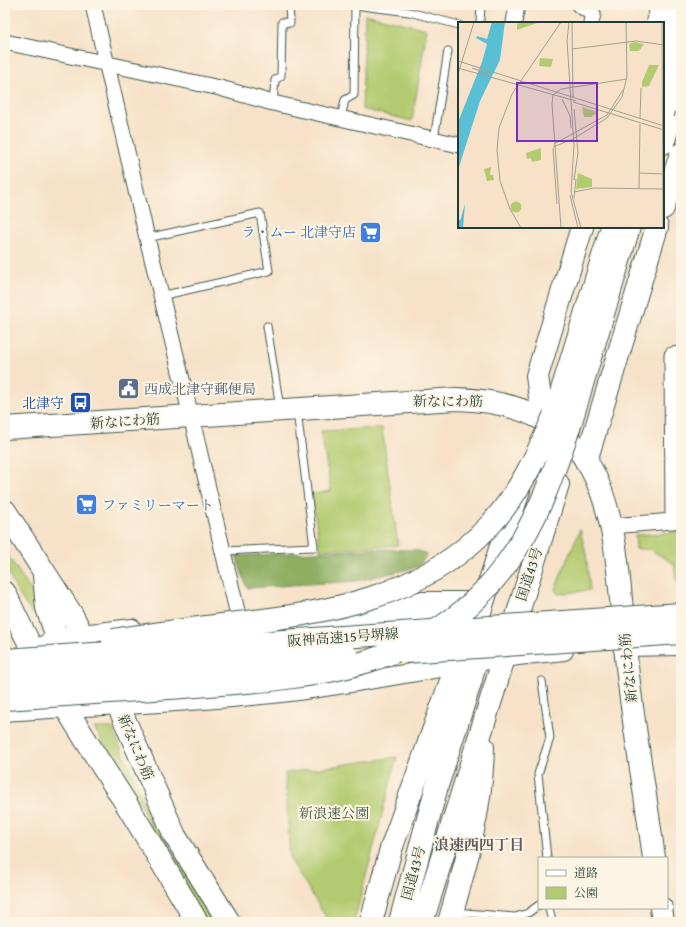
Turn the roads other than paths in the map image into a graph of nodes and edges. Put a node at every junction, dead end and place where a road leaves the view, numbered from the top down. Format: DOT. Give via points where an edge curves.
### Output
graph roads {
  1 [pos="93,5"];
  2 [pos="289,5"];
  3 [pos="355,5"];
  4 [pos="481,5"];
  5 [pos="517,5"];
  6 [pos="579,5"];
  7 [pos="662,5"];
  8 [pos="679,5"];
  9 [pos="480,22"];
  10 [pos="514,22"];
  11 [pos="591,22"];
  12 [pos="658,22"];
  13 [pos="458,25"];
  14 [pos="5,42"];
  15 [pos="448,51"];
  16 [pos="681,52"];
  17 [pos="664,55"];
  18 [pos="107,64"];
  19 [pos="664,78"];
  20 [pos="681,83"];
  21 [pos="681,88"];
  22 [pos="273,103"];
  23 [pos="664,111"];
  24 [pos="341,118"];
  25 [pos="434,139"];
  26 [pos="664,140"];
  27 [pos="458,145"];
  28 [pos="681,154"];
  29 [pos="669,198"];
  30 [pos="582,228"];
  31 [pos="602,228"];
  32 [pos="612,228"];
  33 [pos="629,228"];
  34 [pos="637,228"];
  35 [pos="657,228"];
  36 [pos="147,238"];
  37 [pos="162,296"];
  38 [pos="267,326"];
  39 [pos="681,354"];
  40 [pos="289,409"];
  41 [pos="191,416"];
  42 [pos="543,420"];
  43 [pos="5,428"];
  44 [pos="572,440"];
  45 [pos="586,461"];
  46 [pos="5,511"];
  47 [pos="611,526"];
  48 [pos="223,551"];
  49 [pos="43,570"];
  50 [pos="5,593"];
  51 [pos="681,604"];
  52 [pos="391,606"];
  53 [pos="622,608"];
  54 [pos="480,610"];
  55 [pos="681,614"];
  56 [pos="516,615"];
  57 [pos="366,623"];
  58 [pos="240,624"];
  59 [pos="681,634"];
  60 [pos="86,641"];
  61 [pos="681,646"];
  62 [pos="626,647"];
  63 [pos="33,652"];
  64 [pos="59,652"];
  65 [pos="5,654"];
  66 [pos="502,658"];
  67 [pos="5,660"];
  68 [pos="466,663"];
  69 [pos="5,679"];
  70 [pos="542,681"];
  71 [pos="256,695"];
  72 [pos="5,699"];
  73 [pos="118,705"];
  74 [pos="64,708"];
  75 [pos="5,712"];
  76 [pos="484,720"];
  77 [pos="547,857"];
  78 [pos="654,857"];
  79 [pos="538,906"];
  80 [pos="549,909"];
  81 [pos="662,909"];
  82 [pos="450,917"];
  83 [pos="197,922"];
  84 [pos="229,922"];
  85 [pos="371,922"];
  86 [pos="400,922"];
  87 [pos="422,922"];
  88 [pos="552,922"];
  89 [pos="664,922"];
  1 -- 18 [label="street"];
  2 -- 22 [label="lane" via="290,23 282,22 281,76 275,80"];
  3 -- 13 [label="lane" via="409,12"];
  3 -- 24 [label="lane" via="354,95 345,100"];
  4 -- 9 [label="lane"];
  5 -- 10 [label="street"];
  6 -- 11 [label="street" via="593,14"];
  7 -- 12 [label="main road, bridge"];
  8 -- 17 [label="main road, bridge"];
  14 -- 18 [label="street"];
  15 -- 25 [label="lane"];
  16 -- 23 [label="main road, bridge"];
  18 -- 22 [label="street" via="220,88"];
  18 -- 36 [label="street"];
  19 -- 20 [label="main road"];
  21 -- 26 [label="main road"];
  22 -- 24 [label="street"];
  24 -- 25 [label="street"];
  25 -- 27 [label="street"];
  28 -- 29 [label="main road"];
  30 -- 42 [label="main road" via="537,376"];
  31 -- 42 [label="main road"];
  32 -- 65 [label="main road, bridge" via="554,416 529,470 511,500 490,526 464,549 403,587 334,609"];
  33 -- 72 [label="main road, bridge" via="569,428 542,503 507,563 462,612 441,628 406,648 375,660 311,675"];
  34 -- 44 [label="main road, 国道43号"];
  35 -- 45 [label="main road"];
  36 -- 37 [label="street"];
  36 -- 37 [label="lane" via="260,213 269,271"];
  37 -- 41 [label="street"];
  38 -- 40 [label="lane"];
  39 -- 47 [label="street" via="672,355 673,521"];
  40 -- 41 [label="main road, 新なにわ筋"];
  40 -- 42 [label="main road, 新なにわ筋" via="473,399 509,406"];
  40 -- 48 [label="lane" via="314,547"];
  41 -- 43 [label="main road, 新なにわ筋"];
  41 -- 48 [label="street"];
  42 -- 44 [label="main road, 新なにわ筋"];
  42 -- 54 [label="main road"];
  44 -- 45 [label="main road, 新なにわ筋"];
  44 -- 56 [label="main road, 国道43号"];
  45 -- 47 [label="main road, 新なにわ筋" via="605,498"];
  46 -- 49 [label="main road, 新なにわ筋"];
  47 -- 53 [label="main road, 新なにわ筋"];
  48 -- 58 [label="street"];
  49 -- 60 [label="main road, 新なにわ筋"];
  49 -- 64 [label="main road" via="47,608"];
  50 -- 63 [label="main road"];
  51 -- 53 [label="street"];
  52 -- 54 [label="main road" via="416,603"];
  52 -- 57 [label="main road"];
  52 -- 58 [label="street"];
  53 -- 56 [label="street"];
  53 -- 62 [label="main road, 新なにわ筋"];
  54 -- 56 [label="street"];
  54 -- 57 [label="street"];
  54 -- 68 [label="main road"];
  55 -- 67 [label="main road, 阪神高速15号堺線, bridge"];
  56 -- 66 [label="main road, 国道43号"];
  57 -- 58 [label="street"];
  58 -- 60 [label="street"];
  58 -- 71 [label="street"];
  59 -- 69 [label="main road, 阪神高速15号堺線, bridge"];
  60 -- 64 [label="street"];
  60 -- 73 [label="main road, 新なにわ筋"];
  61 -- 62 [label="street"];
  62 -- 66 [label="street"];
  62 -- 78 [label="main road, 新なにわ筋"];
  63 -- 64 [label="street"];
  63 -- 64 [label="street"];
  63 -- 65 [label="street"];
  63 -- 74 [label="main road"];
  64 -- 73 [label="street"];
  64 -- 74 [label="main road"];
  66 -- 68 [label="street"];
  66 -- 76 [label="main road, 国道43号"];
  68 -- 71 [label="street"];
  68 -- 85 [label="main road" via="388,859"];
  68 -- 86 [label="main road, 国道43号" via="437,786"];
  70 -- 77 [label="lane" via="550,738 538,774"];
  71 -- 73 [label="street"];
  73 -- 74 [label="street"];
  73 -- 84 [label="main road, 新なにわ筋" via="175,836"];
  74 -- 75 [label="street"];
  74 -- 83 [label="main road" via="128,807"];
  76 -- 82 [label="main road" via="481,792"];
  76 -- 87 [label="main road, 国道43号"];
  79 -- 82 [label="lane" via="528,913 515,917"];
  80 -- 88 [label="lane"];
  81 -- 89 [label="main road"];
}
